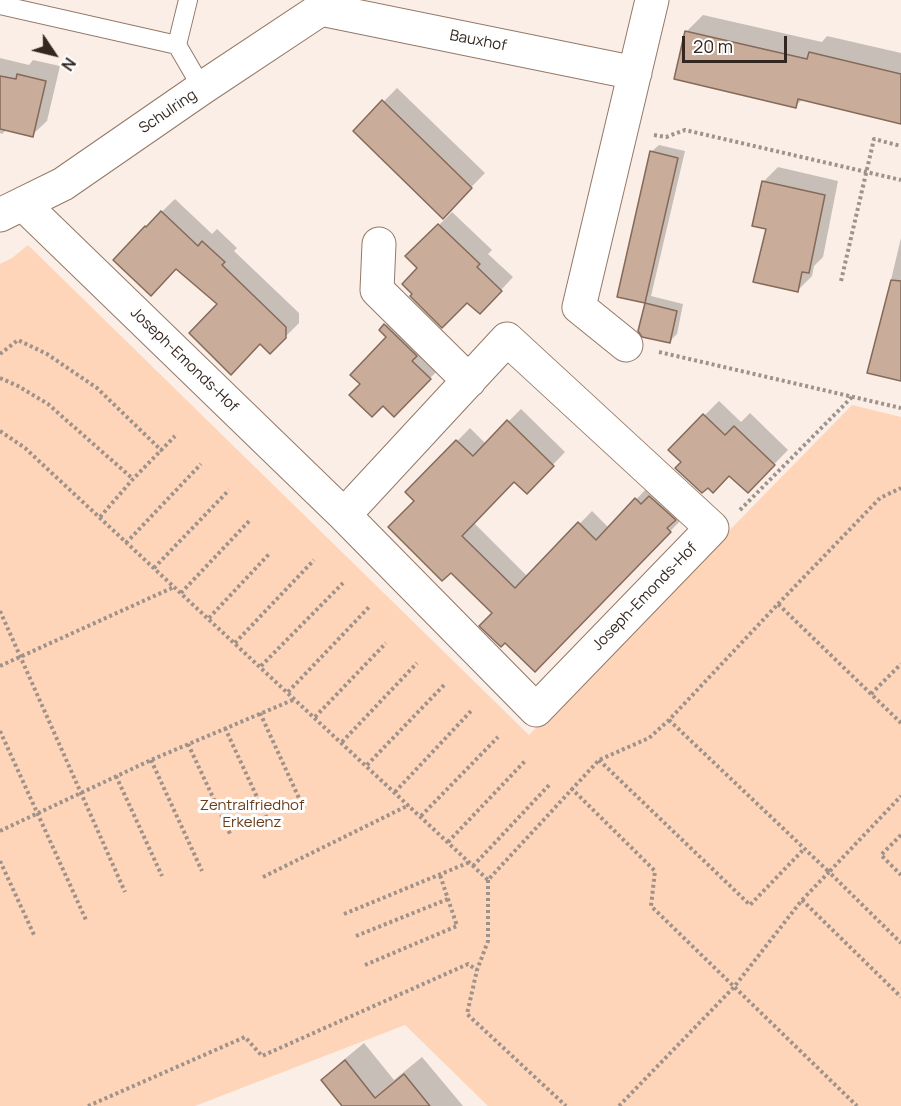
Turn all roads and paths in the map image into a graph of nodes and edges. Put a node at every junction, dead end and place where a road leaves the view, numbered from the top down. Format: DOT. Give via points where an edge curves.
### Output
graph roads {
  1 [pos="188,0"];
  2 [pos="652,0"];
  3 [pos="0,5"];
  4 [pos="326,5"];
  5 [pos="177,45"];
  6 [pos="635,73"];
  7 [pos="202,88"];
  8 [pos="622,128"];
  9 [pos="901,146"];
  10 [pos="867,172"];
  11 [pos="901,180"];
  12 [pos="8,204"];
  13 [pos="379,244"];
  14 [pos="841,281"];
  15 [pos="626,345"];
  16 [pos="0,354"];
  17 [pos="0,378"];
  18 [pos="469,381"];
  19 [pos="852,397"];
  20 [pos="901,408"];
  21 [pos="0,431"];
  22 [pos="175,436"];
  23 [pos="162,451"];
  24 [pos="201,464"];
  25 [pos="133,479"];
  26 [pos="901,488"];
  27 [pos="229,490"];
  28 [pos="344,515"];
  29 [pos="100,517"];
  30 [pos="251,519"];
  31 [pos="712,528"];
  32 [pos="126,543"];
  33 [pos="270,553"];
  34 [pos="314,560"];
  35 [pos="154,568"];
  36 [pos="343,583"];
  37 [pos="174,587"];
  38 [pos="181,592"];
  39 [pos="778,604"];
  40 [pos="370,606"];
  41 [pos="0,611"];
  42 [pos="209,618"];
  43 [pos="386,643"];
  44 [pos="235,644"];
  45 [pos="21,657"];
  46 [pos="417,663"];
  47 [pos="901,664"];
  48 [pos="0,666"];
  49 [pos="261,666"];
  50 [pos="445,684"];
  51 [pos="288,692"];
  52 [pos="871,694"];
  53 [pos="296,699"];
  54 [pos="471,711"];
  55 [pos="260,712"];
  56 [pos="315,717"];
  57 [pos="669,720"];
  58 [pos="901,723"];
  59 [pos="225,728"];
  60 [pos="0,731"];
  61 [pos="498,737"];
  62 [pos="342,742"];
  63 [pos="189,744"];
  64 [pos="151,760"];
  65 [pos="599,760"];
  66 [pos="525,761"];
  67 [pos="367,765"];
  68 [pos="116,776"];
  69 [pos="551,783"];
  70 [pos="571,788"];
  71 [pos="395,792"];
  72 [pos="81,793"];
  73 [pos="901,796"];
  74 [pos="409,805"];
  75 [pos="304,809"];
  76 [pos="38,814"];
  77 [pos="421,816"];
  78 [pos="269,823"];
  79 [pos="0,831"];
  80 [pos="901,835"];
  81 [pos="231,837"];
  82 [pos="448,842"];
  83 [pos="804,849"];
  84 [pos="0,861"];
  85 [pos="472,864"];
  86 [pos="202,871"];
  87 [pos="829,872"];
  88 [pos="440,875"];
  89 [pos="901,875"];
  90 [pos="162,876"];
  91 [pos="263,877"];
  92 [pos="488,880"];
  93 [pos="125,892"];
  94 [pos="448,899"];
  95 [pos="802,900"];
  96 [pos="344,914"];
  97 [pos="86,920"];
  98 [pos="356,936"];
  99 [pos="35,938"];
  100 [pos="901,943"];
  101 [pos="365,965"];
  102 [pos="477,970"];
  103 [pos="734,987"];
  104 [pos="901,996"];
  105 [pos="88,1106"];
  106 [pos="566,1106"];
  107 [pos="619,1106"];
  108 [pos="857,1106"];
  1 -- 5 [label="lane"];
  2 -- 6 [label="street"];
  3 -- 5 [label="lane"];
  4 -- 6 [label="street, Bauxhof"];
  4 -- 7 [label="street, Schulring"];
  5 -- 7 [label="lane"];
  6 -- 8 [label="street"];
  7 -- 12 [label="street, Schulring" via="63,184"];
  8 -- 10 [label="path" via="666,137 685,130"];
  8 -- 15 [label="street" via="579,307"];
  9 -- 10 [label="path" via="874,139"];
  10 -- 11 [label="path"];
  10 -- 14 [label="path"];
  12 -- 28 [label="street, Joseph-Emonds-Hof"];
  13 -- 18 [label="street" via="376,290"];
  15 -- 19 [label="path"];
  16 -- 23 [label="path" via="18,340 47,354 97,388"];
  17 -- 25 [label="path" via="48,404"];
  18 -- 28 [label="street"];
  18 -- 31 [label="street" via="507,339"];
  19 -- 20 [label="path"];
  19 -- 31 [label="path" via="729,521"];
  21 -- 29 [label="path" via="25,448"];
  22 -- 23 [label="path"];
  23 -- 25 [label="path"];
  24 -- 32 [label="path"];
  25 -- 29 [label="path"];
  26 -- 39 [label="path" via="880,498"];
  27 -- 35 [label="path"];
  28 -- 31 [label="street, Joseph-Emonds-Hof" via="536,710"];
  29 -- 32 [label="path"];
  30 -- 38 [label="path"];
  32 -- 35 [label="path"];
  33 -- 42 [label="path"];
  34 -- 44 [label="path"];
  35 -- 37 [label="path"];
  36 -- 49 [label="path"];
  37 -- 38 [label="path"];
  37 -- 45 [label="path"];
  38 -- 42 [label="path"];
  39 -- 52 [label="path"];
  39 -- 57 [label="path"];
  40 -- 51 [label="path"];
  41 -- 45 [label="path"];
  42 -- 44 [label="path"];
  43 -- 56 [label="path"];
  44 -- 49 [label="path"];
  45 -- 48 [label="path"];
  45 -- 72 [label="path"];
  46 -- 62 [label="path"];
  47 -- 52 [label="path"];
  49 -- 51 [label="path"];
  50 -- 67 [label="path"];
  51 -- 53 [label="path"];
  52 -- 58 [label="path"];
  53 -- 55 [label="path"];
  53 -- 56 [label="path"];
  54 -- 71 [label="path"];
  55 -- 59 [label="path"];
  55 -- 75 [label="path"];
  56 -- 62 [label="path"];
  57 -- 65 [label="path" via="649,738"];
  57 -- 83 [label="path"];
  59 -- 63 [label="path"];
  59 -- 78 [label="path"];
  60 -- 76 [label="path"];
  61 -- 77 [label="path"];
  62 -- 67 [label="path"];
  63 -- 64 [label="path"];
  63 -- 81 [label="path"];
  64 -- 68 [label="path"];
  64 -- 86 [label="path"];
  65 -- 70 [label="path"];
  65 -- 83 [label="path" via="750,906"];
  66 -- 82 [label="path"];
  67 -- 71 [label="path"];
  68 -- 72 [label="path"];
  68 -- 90 [label="path"];
  69 -- 85 [label="path"];
  70 -- 92 [label="path"];
  70 -- 103 [label="path" via="655,872 651,906"];
  71 -- 74 [label="path"];
  72 -- 76 [label="path"];
  72 -- 93 [label="path"];
  73 -- 87 [label="path"];
  74 -- 77 [label="path"];
  74 -- 91 [label="path"];
  76 -- 79 [label="path"];
  76 -- 97 [label="path"];
  77 -- 82 [label="path"];
  80 -- 89 [label="path" via="881,855"];
  82 -- 85 [label="path"];
  83 -- 87 [label="path"];
  84 -- 99 [label="path"];
  85 -- 88 [label="path"];
  85 -- 92 [label="path"];
  87 -- 95 [label="path"];
  87 -- 100 [label="path"];
  88 -- 94 [label="path"];
  88 -- 96 [label="path"];
  92 -- 102 [label="path" via="488,941"];
  94 -- 98 [label="path"];
  94 -- 101 [label="path" via="457,926"];
  95 -- 103 [label="path"];
  95 -- 104 [label="path"];
  102 -- 105 [label="path" via="468,964 262,1056 245,1037"];
  102 -- 106 [label="path" via="467,1014"];
  103 -- 107 [label="path"];
  103 -- 108 [label="path"];
}
